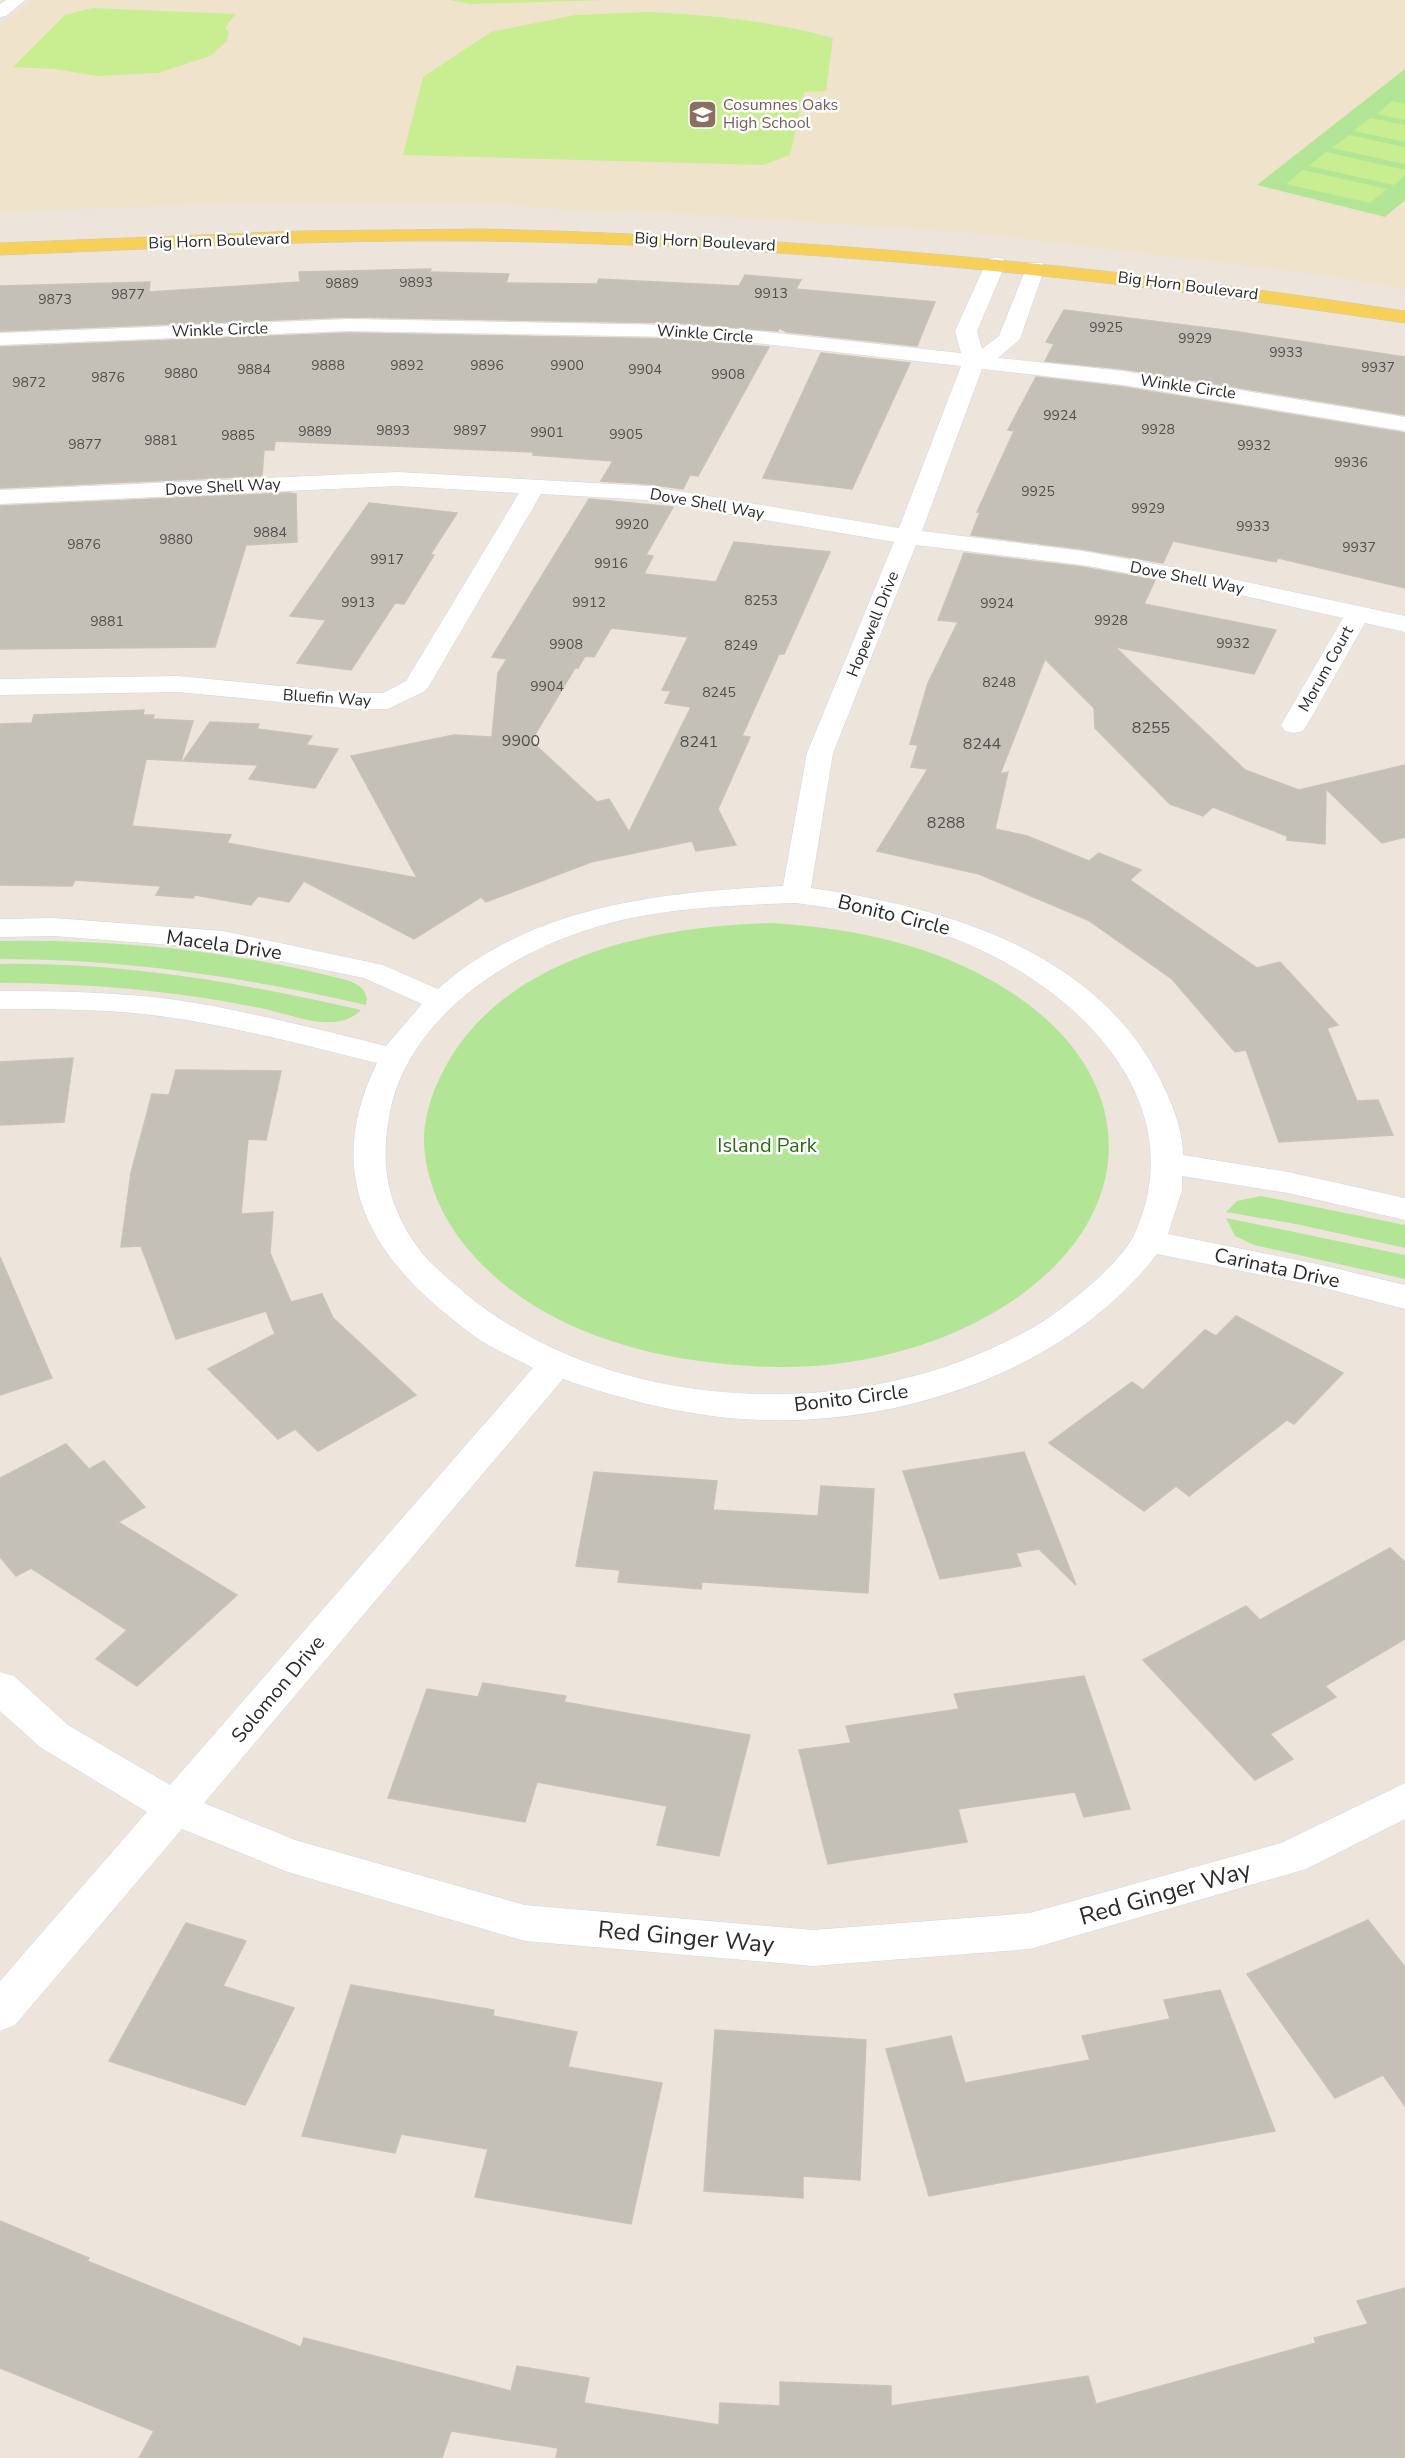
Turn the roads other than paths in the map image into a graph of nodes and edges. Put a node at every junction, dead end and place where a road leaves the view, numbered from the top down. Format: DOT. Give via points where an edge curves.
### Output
graph roads {
  1 [pos="16,0"];
  2 [pos="0,12"];
  3 [pos="402,215"];
  4 [pos="437,215"];
  5 [pos="516,216"];
  6 [pos="249,219"];
  7 [pos="150,223"];
  8 [pos="0,249"];
  9 [pos="996,263"];
  10 [pos="1035,267"];
  11 [pos="1283,279"];
  12 [pos="1329,285"];
  13 [pos="1405,297"];
  14 [pos="1405,317"];
  15 [pos="0,339"];
  16 [pos="974,361"];
  17 [pos="1405,424"];
  18 [pos="535,485"];
  19 [pos="0,497"];
  20 [pos="908,536"];
  21 [pos="1358,613"];
  22 [pos="1405,624"];
  23 [pos="0,687"];
  24 [pos="1294,725"];
  25 [pos="796,894"];
  26 [pos="0,927"];
  27 [pos="0,1000"];
  28 [pos="440,1001"];
  29 [pos="393,1057"];
  30 [pos="1169,1164"];
  31 [pos="1405,1209"];
  32 [pos="1149,1241"];
  33 [pos="1405,1297"];
  34 [pos="555,1365"];
  35 [pos="0,1687"];
  36 [pos="1405,1800"];
  37 [pos="176,1809"];
  38 [pos="0,2012"];
  1 -- 2 [label="street"];
  3 -- 4 [label="main road"];
  5 -- 11 [label="main road, Big Horn Boulevard" via="964,241"];
  6 -- 7 [label="main road, Big Horn Boulevard"];
  8 -- 9 [label="main road, Big Horn Boulevard" via="341,236 480,235 698,241"];
  9 -- 10 [label="main road, Big Horn Boulevard"];
  9 -- 16 [label="street" via="966,331"];
  10 -- 14 [label="main road, Big Horn Boulevard" via="1306,300"];
  10 -- 16 [label="street" via="1009,339"];
  12 -- 13 [label="main road"];
  15 -- 16 [label="street, Winkle Circle" via="349,325 457,325 728,334"];
  16 -- 17 [label="street, Winkle Circle" via="1168,384"];
  16 -- 20 [label="street, Hopewell Drive"];
  18 -- 19 [label="street, Dove Shell Way" via="398,479"];
  18 -- 20 [label="street, Dove Shell Way" via="648,493"];
  18 -- 23 [label="street, Bluefin Way" via="416,686 388,702 178,684"];
  20 -- 21 [label="street, Dove Shell Way" via="1082,558"];
  20 -- 25 [label="street, Hopewell Drive" via="820,753"];
  21 -- 22 [label="street, Dove Shell Way"];
  21 -- 24 [label="street, Morum Court"];
  25 -- 28 [label="street, Bonito Circle" via="695,899 615,913 510,953"];
  25 -- 30 [label="street, Bonito Circle" via="865,904 936,921 1001,947 1065,985 1109,1024 1140,1064 1161,1118"];
  26 -- 28 [label="street, Macela Drive" via="54,927 223,940 373,971"];
  27 -- 29 [label="street" via="107,1002 180,1011 255,1024"];
  28 -- 29 [label="street, Bonito Circle"];
  29 -- 34 [label="street, Bonito Circle" via="372,1110 368,1165 385,1221 421,1274 476,1322"];
  30 -- 31 [label="street" via="1222,1170"];
  30 -- 32 [label="street, Bonito Circle" via="1163,1202"];
  32 -- 33 [label="street, Carinata Drive"];
  32 -- 34 [label="street, Bonito Circle" via="1068,1322 993,1366 905,1394 819,1407 726,1406 638,1392"];
  34 -- 37 [label="street, Solomon Drive"];
  35 -- 37 [label="street, Red Ginger Way" via="54,1736"];
  36 -- 37 [label="street, Red Ginger Way" via="1291,1857 1030,1931 813,1948 525,1923 288,1855"];
  37 -- 38 [label="street, Solomon Drive"];
}
